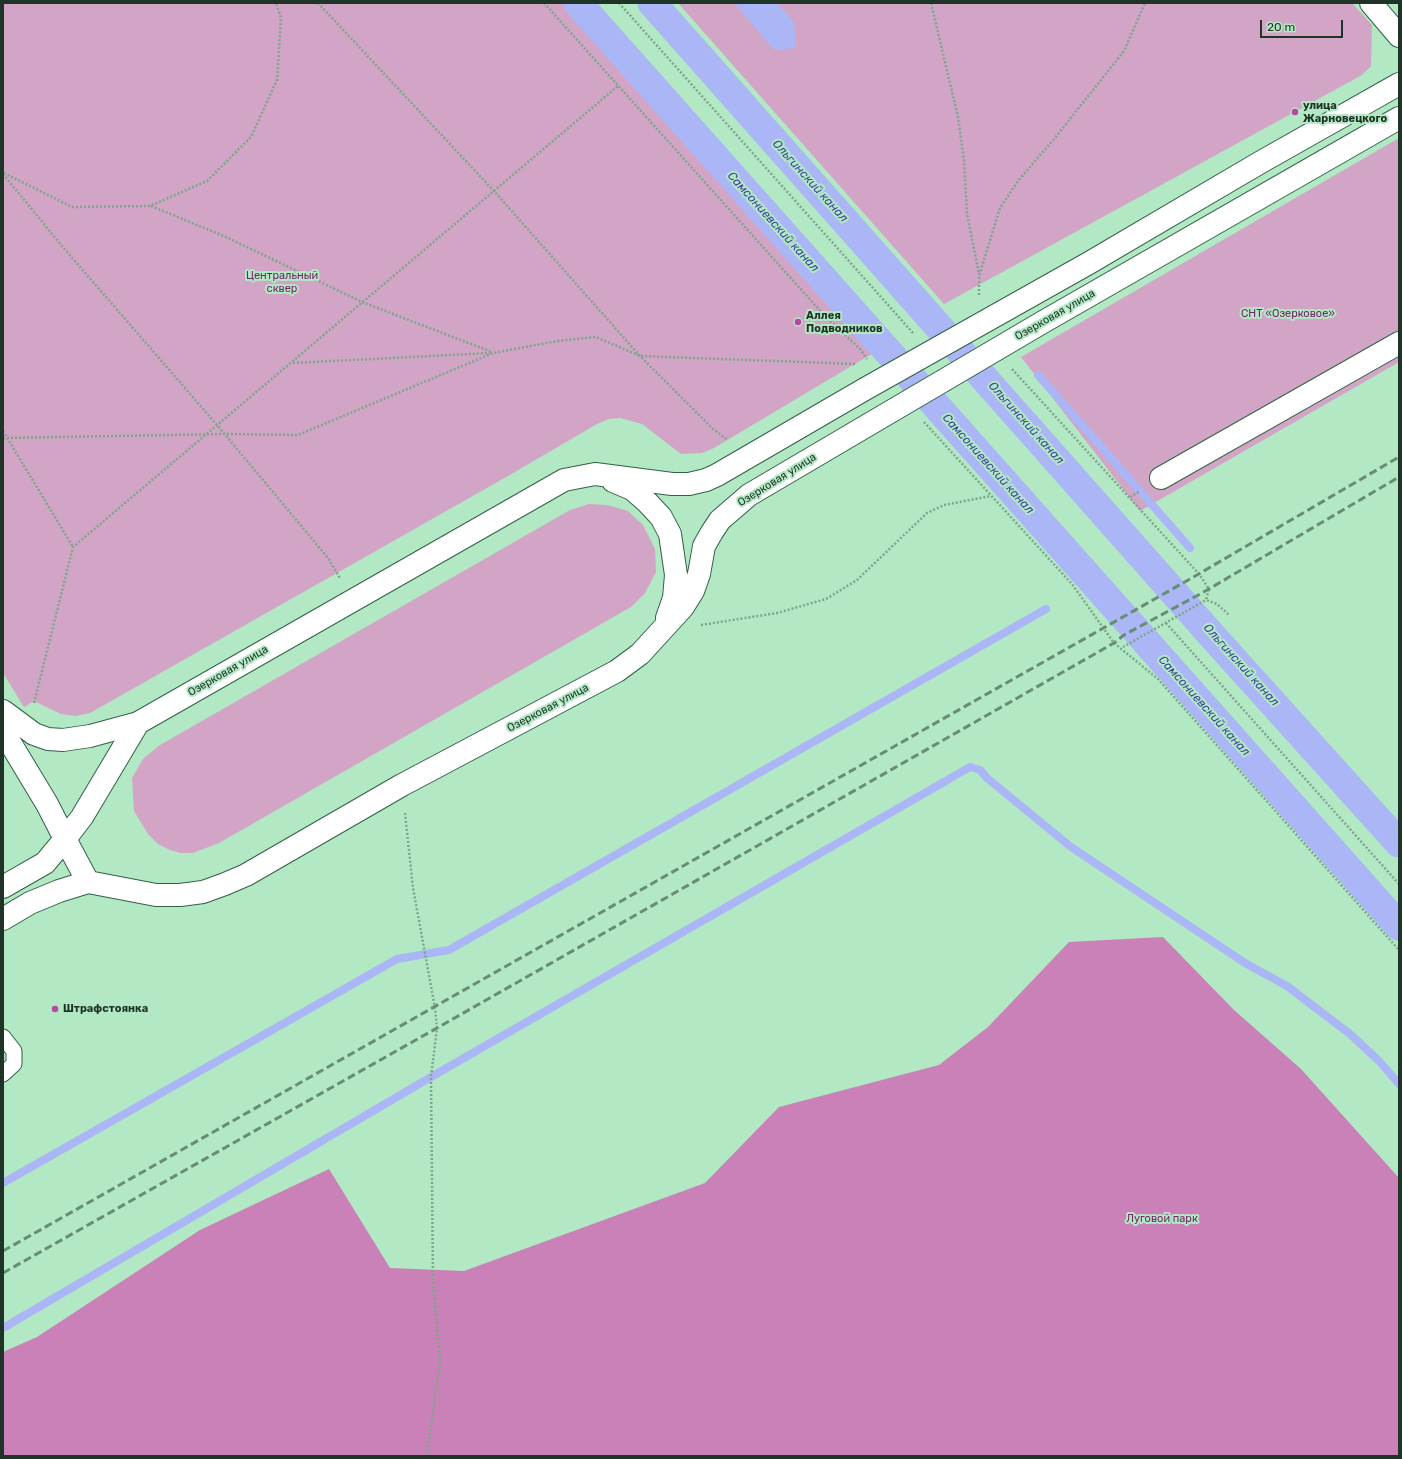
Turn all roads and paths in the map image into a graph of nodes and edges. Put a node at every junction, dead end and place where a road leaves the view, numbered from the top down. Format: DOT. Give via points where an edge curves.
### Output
graph roads {
  1 [pos="276,3"];
  2 [pos="318,3"];
  3 [pos="544,3"];
  4 [pos="620,3"];
  5 [pos="931,3"];
  6 [pos="1145,3"];
  7 [pos="1371,3"];
  8 [pos="1399,36"];
  9 [pos="1399,84"];
  10 [pos="618,86"];
  11 [pos="1399,118"];
  12 [pos="3,173"];
  13 [pos="493,190"];
  14 [pos="150,206"];
  15 [pos="979,276"];
  16 [pos="979,301"];
  17 [pos="362,302"];
  18 [pos="916,338"];
  19 [pos="1399,343"];
  20 [pos="861,350"];
  21 [pos="493,353"];
  22 [pos="1007,354"];
  23 [pos="640,356"];
  24 [pos="293,363"];
  25 [pos="863,364"];
  26 [pos="920,417"];
  27 [pos="217,425"];
  28 [pos="3,431"];
  29 [pos="225,434"];
  30 [pos="204,435"];
  31 [pos="3,438"];
  32 [pos="7,438"];
  33 [pos="733,443"];
  34 [pos="595,474"];
  35 [pos="1161,478"];
  36 [pos="1138,493"];
  37 [pos="991,496"];
  38 [pos="1130,497"];
  39 [pos="73,547"];
  40 [pos="340,578"];
  41 [pos="1206,600"];
  42 [pos="1230,615"];
  43 [pos="1166,623"];
  44 [pos="700,626"];
  45 [pos="661,632"];
  46 [pos="1122,647"];
  47 [pos="34,704"];
  48 [pos="3,711"];
  49 [pos="138,723"];
  50 [pos="3,731"];
  51 [pos="402,785"];
  52 [pos="65,839"];
  53 [pos="88,882"];
  54 [pos="1399,884"];
  55 [pos="3,887"];
  56 [pos="3,919"];
  57 [pos="1399,950"];
  58 [pos="3,1037"];
  59 [pos="3,1074"];
  60 [pos="427,1456"];
  1 -- 14 [label="path" via="281,18 277,80 251,137 207,181"];
  2 -- 13 [label="path"];
  3 -- 10 [label="path"];
  4 -- 18 [label="path"];
  5 -- 15 [label="path" via="958,117 968,214"];
  6 -- 15 [label="path" via="1124,51 1018,181 1000,208"];
  7 -- 8 [label="street"];
  9 -- 34 [label="street, Озерковая улица" via="706,480 672,484"];
  10 -- 13 [label="path"];
  10 -- 20 [label="path" via="823,314"];
  11 -- 22 [label="street, Озерковая улица"];
  12 -- 14 [label="path" via="72,206"];
  12 -- 27 [label="path"];
  13 -- 17 [label="path"];
  13 -- 23 [label="path"];
  14 -- 17 [label="path" via="226,237"];
  15 -- 16 [label="path"];
  17 -- 21 [label="path"];
  17 -- 24 [label="path"];
  19 -- 35 [label="street"];
  21 -- 23 [label="path" via="596,337"];
  21 -- 24 [label="path"];
  21 -- 29 [label="path" via="298,435"];
  22 -- 38 [label="path"];
  22 -- 45 [label="street, Озерковая улица" via="886,414 749,495 725,515 712,532 704,546 699,574 692,591"];
  23 -- 25 [label="path"];
  23 -- 33 [label="path" via="713,429"];
  24 -- 27 [label="path"];
  26 -- 37 [label="path"];
  27 -- 29 [label="path"];
  27 -- 30 [label="path"];
  28 -- 32 [label="path"];
  29 -- 30 [label="path"];
  29 -- 40 [label="path" via="328,558"];
  30 -- 32 [label="path"];
  30 -- 39 [label="path"];
  31 -- 32 [label="path"];
  32 -- 39 [label="path"];
  34 -- 45 [label="street" via="632,489 661,517 670,534 676,575 674,598"];
  34 -- 49 [label="street, Озерковая улица" via="564,480"];
  36 -- 38 [label="path"];
  37 -- 44 [label="path" via="944,505 927,512 857,580 826,599 777,613"];
  37 -- 57 [label="path" via="1072,584 1114,643 1158,679"];
  38 -- 41 [label="path" via="1198,574 1209,589"];
  39 -- 47 [label="path"];
  41 -- 42 [label="path" via="1217,604"];
  41 -- 43 [label="path"];
  43 -- 46 [label="path"];
  43 -- 54 [label="path"];
  45 -- 51 [label="street, Озерковая улица" via="640,654 617,671"];
  48 -- 49 [label="street, Озерковая улица" via="34,734 48,739 63,740 90,736"];
  49 -- 52 [label="street, Озерковая улица" via="82,817"];
  50 -- 52 [label="street"];
  51 -- 53 [label="street, Озерковая улица" via="246,875 204,892 156,895"];
  51 -- 60 [label="path" via="413,888 437,1028 431,1077 431,1109 433,1284 440,1360"];
  52 -- 53 [label="street"];
  52 -- 55 [label="street, Озерковая улица" via="45,863"];
  53 -- 56 [label="street, Озерковая улица" via="30,903"];
  58 -- 59 [label="lane" via="14,1051 14,1064"];
}
